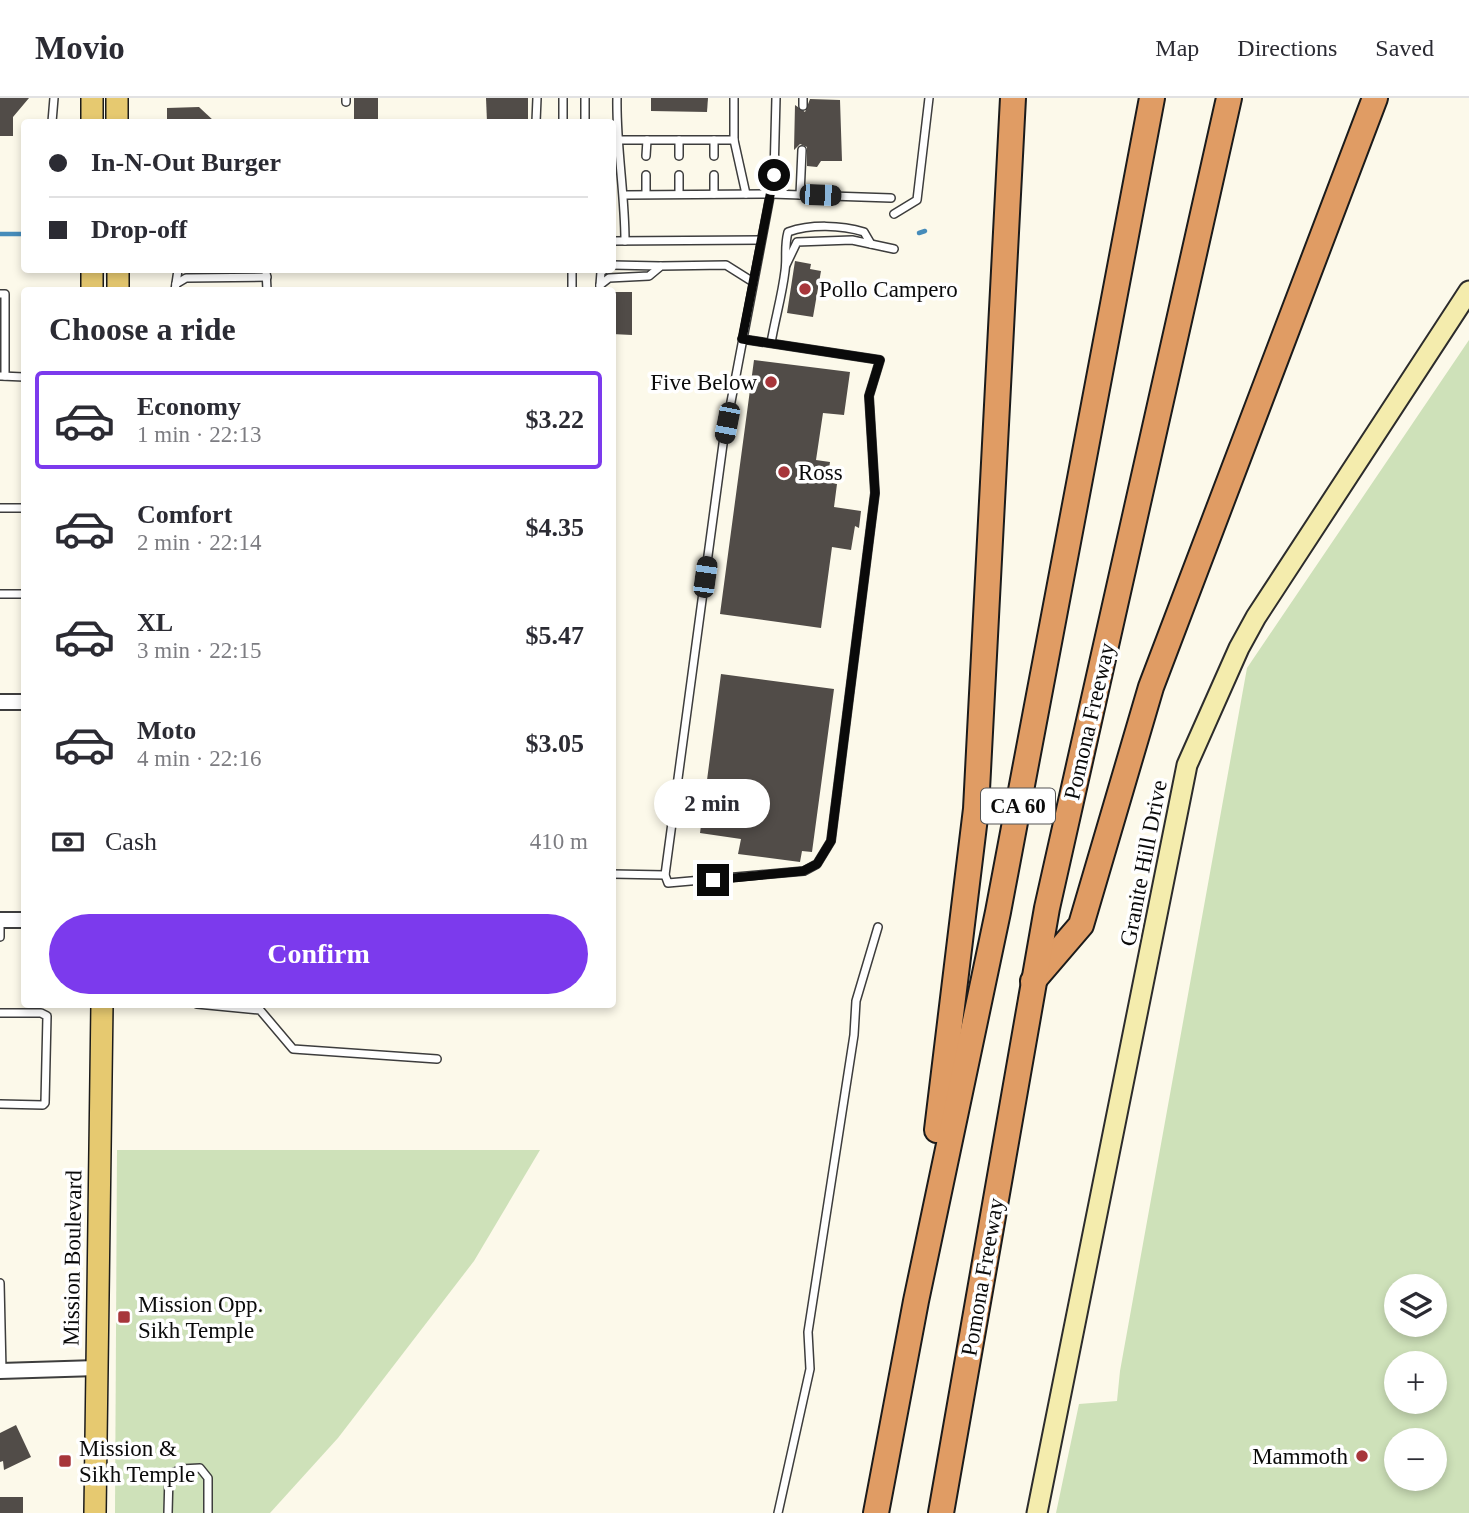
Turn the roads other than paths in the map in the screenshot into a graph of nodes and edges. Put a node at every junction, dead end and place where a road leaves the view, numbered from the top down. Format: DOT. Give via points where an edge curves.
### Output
graph roads {
  1 [pos="54,98"];
  2 [pos="92,98"];
  3 [pos="117,98"];
  4 [pos="537,98"];
  5 [pos="563,98"];
  6 [pos="585,98"];
  7 [pos="617,98"];
  8 [pos="734,98"];
  9 [pos="776,98"];
  10 [pos="929,98"];
  11 [pos="1013,98"];
  12 [pos="1152,98"];
  13 [pos="1229,98"];
  14 [pos="1375,98"];
  15 [pos="52,119"];
  16 [pos="92,119"];
  17 [pos="117,119"];
  18 [pos="536,119"];
  19 [pos="563,119"];
  20 [pos="585,119"];
  21 [pos="617,139"];
  22 [pos="647,140"];
  23 [pos="679,140"];
  24 [pos="714,140"];
  25 [pos="734,140"];
  26 [pos="802,150"];
  27 [pos="646,156"];
  28 [pos="679,156"];
  29 [pos="714,156"];
  30 [pos="646,175"];
  31 [pos="679,175"];
  32 [pos="714,175"];
  33 [pos="646,194"];
  34 [pos="679,194"];
  35 [pos="714,194"];
  36 [pos="746,194"];
  37 [pos="771,194"];
  38 [pos="625,195"];
  39 [pos="800,195"];
  40 [pos="891,198"];
  41 [pos="894,214"];
  42 [pos="761,240"];
  43 [pos="616,241"];
  44 [pos="625,241"];
  45 [pos="871,244"];
  46 [pos="894,249"];
  47 [pos="616,265"];
  48 [pos="661,266"];
  49 [pos="786,266"];
  50 [pos="267,273"];
  51 [pos="753,282"];
  52 [pos="176,287"];
  53 [pos="601,287"];
  54 [pos="1469,291"];
  55 [pos="0,294"];
  56 [pos="742,339"];
  57 [pos="771,343"];
  58 [pos="2,376"];
  59 [pos="21,377"];
  60 [pos="0,508"];
  61 [pos="21,508"];
  62 [pos="0,594"];
  63 [pos="21,594"];
  64 [pos="0,702"];
  65 [pos="21,702"];
  66 [pos="616,874"];
  67 [pos="665,875"];
  68 [pos="0,920"];
  69 [pos="21,920"];
  70 [pos="878,927"];
  71 [pos="0,936"];
  72 [pos="1033,982"];
  73 [pos="102,1008"];
  74 [pos="239,1008"];
  75 [pos="0,1013"];
  76 [pos="437,1059"];
  77 [pos="0,1104"];
  78 [pos="0,1283"];
  79 [pos="916,1301"];
  80 [pos="97,1368"];
  81 [pos="1,1371"];
  82 [pos="95,1513"];
  83 [pos="168,1513"];
  84 [pos="208,1513"];
  85 [pos="778,1513"];
  86 [pos="876,1513"];
  87 [pos="941,1513"];
  88 [pos="1037,1513"];
  1 -- 15 [label="lane"];
  2 -- 16 [label="main road"];
  3 -- 17 [label="main road"];
  4 -- 18 [label="lane"];
  5 -- 19 [label="lane"];
  6 -- 20 [label="lane"];
  7 -- 21 [label="lane"];
  8 -- 25 [label="lane"];
  9 -- 37 [label="lane"];
  10 -- 41 [label="lane" via="917,200"];
  11 -- 79 [label="highway" via="976,809"];
  12 -- 79 [label="highway, CA 60" via="998,912"];
  13 -- 72 [label="highway, Pomona Freeway / CA 60"];
  14 -- 72 [label="highway" via="1151,687 1081,925"];
  21 -- 22 [label="lane"];
  21 -- 38 [label="lane"];
  22 -- 23 [label="lane"];
  22 -- 27 [label="lane"];
  23 -- 24 [label="lane"];
  23 -- 28 [label="lane"];
  24 -- 25 [label="lane"];
  24 -- 29 [label="lane"];
  25 -- 36 [label="lane"];
  26 -- 39 [label="lane"];
  30 -- 33 [label="lane"];
  31 -- 34 [label="lane"];
  32 -- 35 [label="lane"];
  33 -- 34 [label="lane"];
  33 -- 38 [label="lane"];
  34 -- 35 [label="lane"];
  35 -- 36 [label="lane"];
  36 -- 37 [label="lane"];
  37 -- 39 [label="lane"];
  37 -- 42 [label="lane"];
  38 -- 44 [label="lane"];
  39 -- 40 [label="lane"];
  42 -- 44 [label="lane"];
  42 -- 51 [label="lane"];
  43 -- 44 [label="lane"];
  45 -- 46 [label="lane"];
  45 -- 49 [label="lane" via="833,239 797,242"];
  45 -- 49 [label="lane" via="864,232 850,228 800,228 788,232 783,257"];
  47 -- 48 [label="lane"];
  48 -- 51 [label="lane" via="726,265"];
  48 -- 53 [label="lane" via="649,276 610,278"];
  49 -- 57 [label="lane"];
  50 -- 52 [label="lane" via="186,278"];
  51 -- 56 [label="lane"];
  54 -- 88 [label="street, Granite Hill Drive" via="1255,617 1187,765"];
  55 -- 58 [label="lane" via="5,294"];
  56 -- 57 [label="lane"];
  56 -- 67 [label="lane" via="723,444"];
  57 -- 67 [label="lane" via="880,360 869,396 875,493 831,841 817,864 803,871 692,883 668,883"];
  58 -- 59 [label="lane"];
  60 -- 61 [label="lane"];
  62 -- 63 [label="lane"];
  64 -- 65 [label="street"];
  66 -- 67 [label="lane"];
  68 -- 69 [label="street"];
  68 -- 71 [label="lane"];
  70 -- 85 [label="lane" via="856,1002 808,1332 810,1369"];
  72 -- 87 [label="highway, Pomona Freeway / CA 60"];
  73 -- 80 [label="main road, Mission Boulevard"];
  74 -- 76 [label="lane" via="260,1010 293,1049"];
  75 -- 77 [label="lane" via="47,1016 45,1103"];
  78 -- 81 [label="lane"];
  79 -- 86 [label="highway, CA 60"];
  80 -- 81 [label="street"];
  80 -- 82 [label="main road, Mission Boulevard"];
  83 -- 84 [label="lane" via="169,1475 200,1468 208,1479"];
}
